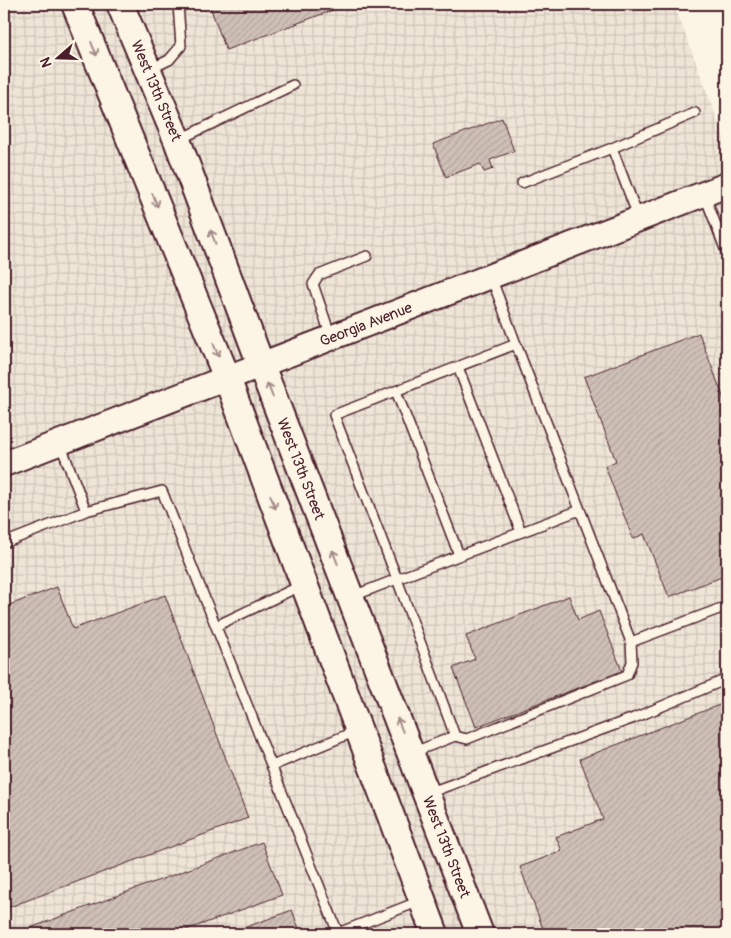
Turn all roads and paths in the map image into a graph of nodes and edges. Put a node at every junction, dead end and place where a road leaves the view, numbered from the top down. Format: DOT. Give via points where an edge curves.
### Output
graph roads {
  1 [pos="75,4"];
  2 [pos="120,4"];
  3 [pos="178,4"];
  4 [pos="148,70"];
  5 [pos="294,85"];
  6 [pos="695,113"];
  7 [pos="177,140"];
  8 [pos="612,148"];
  9 [pos="522,183"];
  10 [pos="727,185"];
  11 [pos="704,194"];
  12 [pos="639,219"];
  13 [pos="727,254"];
  14 [pos="367,256"];
  15 [pos="490,276"];
  16 [pos="331,338"];
  17 [pos="516,344"];
  18 [pos="261,365"];
  19 [pos="458,367"];
  20 [pos="227,378"];
  21 [pos="396,391"];
  22 [pos="60,443"];
  23 [pos="4,464"];
  24 [pos="580,510"];
  25 [pos="86,511"];
  26 [pos="521,532"];
  27 [pos="4,543"];
  28 [pos="459,555"];
  29 [pos="397,579"];
  30 [pos="304,584"];
  31 [pos="351,598"];
  32 [pos="727,606"];
  33 [pos="216,626"];
  34 [pos="631,642"];
  35 [pos="727,679"];
  36 [pos="359,730"];
  37 [pos="455,736"];
  38 [pos="411,753"];
  39 [pos="272,766"];
  40 [pos="427,793"];
  41 [pos="422,900"];
  42 [pos="435,934"];
  43 [pos="480,934"];
  1 -- 20 [label="main road, one-way"];
  2 -- 4 [label="main road, West 13th Street"];
  3 -- 4 [label="lane" via="181,46 169,60"];
  4 -- 7 [label="main road, West 13th Street"];
  5 -- 7 [label="lane"];
  6 -- 8 [label="lane"];
  18 -- 7 [label="main road, West 13th Street, one-way"];
  8 -- 9 [label="lane"];
  8 -- 12 [label="lane"];
  10 -- 11 [label="street, Georgia Avenue"];
  11 -- 12 [label="street, Georgia Avenue"];
  11 -- 13 [label="lane"];
  12 -- 15 [label="street, Georgia Avenue"];
  14 -- 16 [label="lane" via="319,275 313,284"];
  15 -- 16 [label="street, Georgia Avenue"];
  15 -- 17 [label="lane"];
  16 -- 18 [label="street, Georgia Avenue"];
  17 -- 19 [label="lane"];
  17 -- 24 [label="lane"];
  18 -- 20 [label="street, Georgia Avenue"];
  31 -- 18 [label="main road, West 13th Street, one-way"];
  19 -- 21 [label="lane"];
  19 -- 26 [label="lane"];
  20 -- 22 [label="street, Georgia Avenue"];
  20 -- 30 [label="main road, one-way"];
  21 -- 28 [label="lane"];
  21 -- 29 [label="lane" via="334,415"];
  22 -- 23 [label="street, Georgia Avenue"];
  22 -- 25 [label="lane"];
  24 -- 26 [label="lane"];
  24 -- 34 [label="lane"];
  25 -- 27 [label="lane"];
  25 -- 33 [label="lane" via="162,491"];
  26 -- 28 [label="lane"];
  28 -- 29 [label="lane"];
  29 -- 31 [label="lane"];
  29 -- 37 [label="lane"];
  30 -- 33 [label="lane"];
  30 -- 36 [label="main road"];
  38 -- 31 [label="main road, West 13th Street, one-way"];
  32 -- 34 [label="lane"];
  33 -- 39 [label="lane"];
  34 -- 37 [label="lane" via="632,662 627,675 468,739"];
  35 -- 40 [label="lane" via="634,718"];
  36 -- 39 [label="lane"];
  36 -- 41 [label="main road"];
  37 -- 38 [label="lane"];
  38 -- 40 [label="main road, West 13th Street"];
  39 -- 41 [label="lane" via="338,934"];
  40 -- 43 [label="main road, West 13th Street"];
  41 -- 42 [label="main road"];
}
